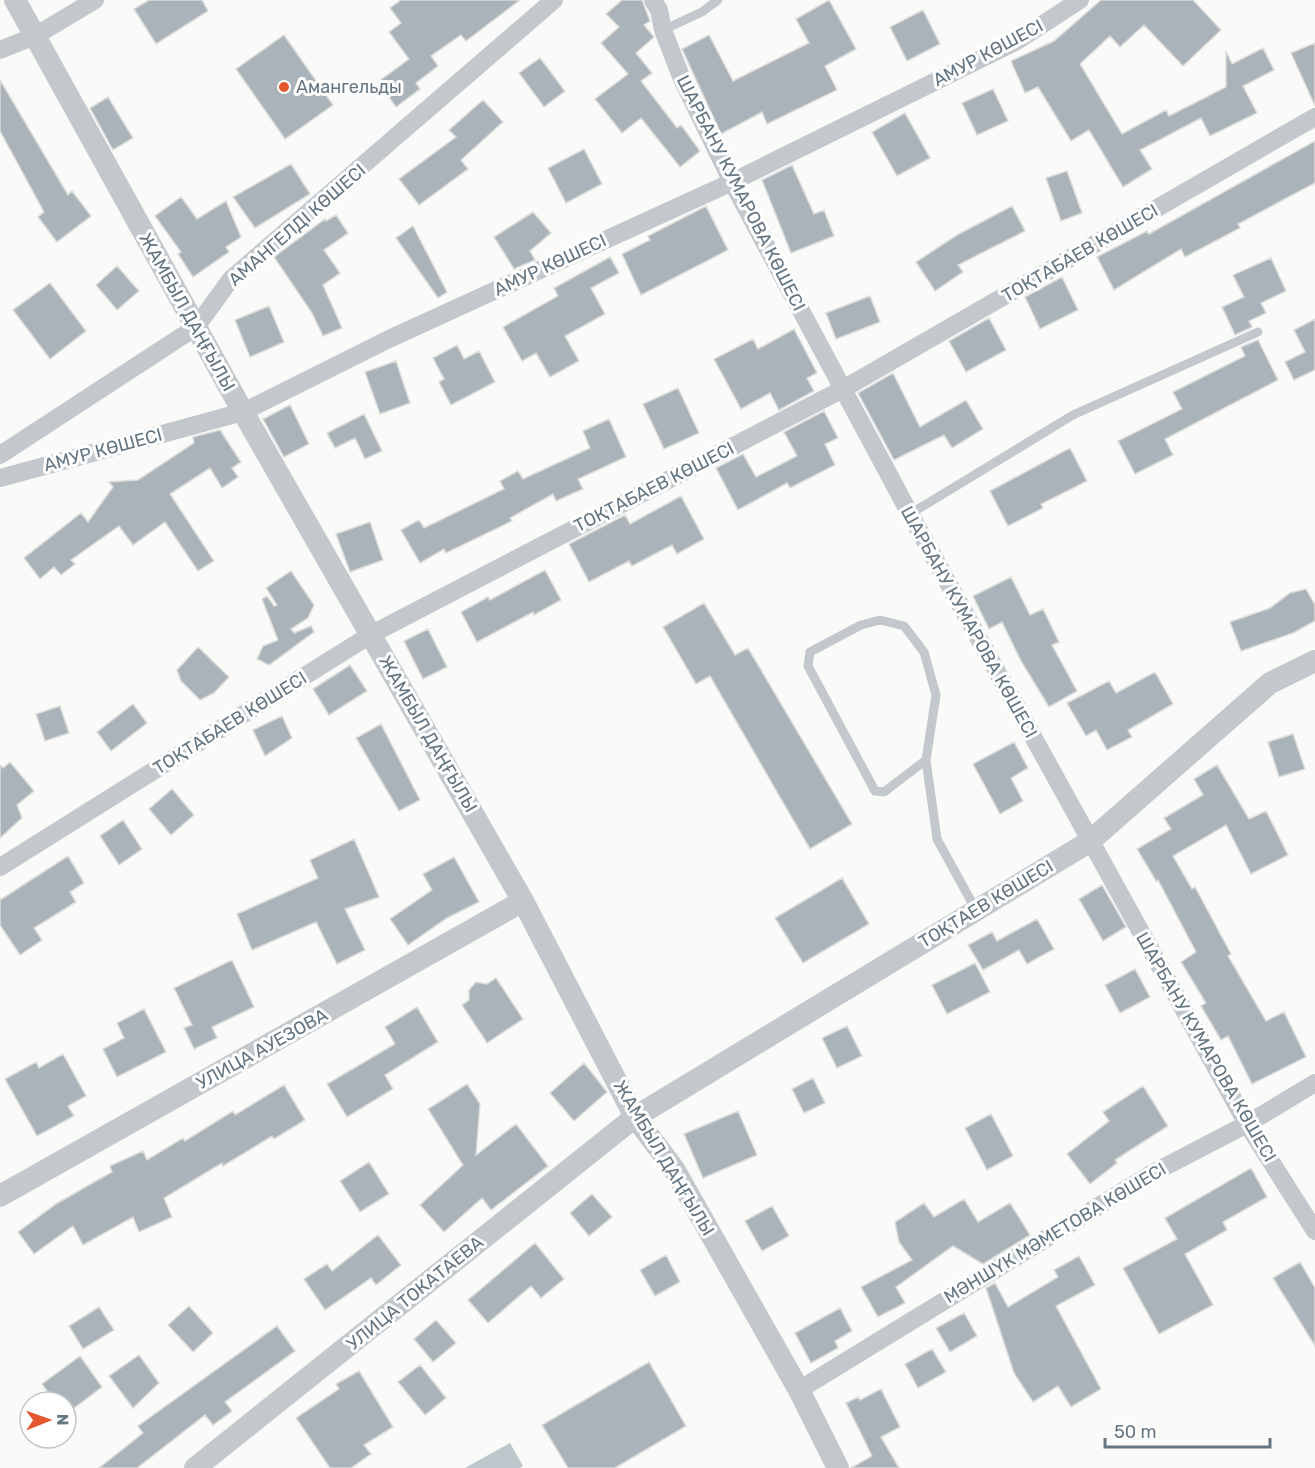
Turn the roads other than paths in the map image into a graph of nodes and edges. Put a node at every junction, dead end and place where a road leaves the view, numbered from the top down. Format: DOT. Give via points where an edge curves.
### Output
graph roads {
  1 [pos="15,0"];
  2 [pos="95,0"];
  3 [pos="554,0"];
  4 [pos="653,0"];
  5 [pos="718,0"];
  6 [pos="1080,0"];
  7 [pos="663,30"];
  8 [pos="35,36"];
  9 [pos="0,50"];
  10 [pos="1315,117"];
  11 [pos="732,182"];
  12 [pos="196,327"];
  13 [pos="1258,332"];
  14 [pos="843,389"];
  15 [pos="243,412"];
  16 [pos="0,455"];
  17 [pos="0,478"];
  18 [pos="910,513"];
  19 [pos="370,634"];
  20 [pos="1315,661"];
  21 [pos="926,760"];
  22 [pos="1089,842"];
  23 [pos="0,867"];
  24 [pos="523,901"];
  25 [pos="976,910"];
  26 [pos="1315,1083"];
  27 [pos="635,1117"];
  28 [pos="1247,1124"];
  29 [pos="0,1197"];
  30 [pos="1315,1230"];
  31 [pos="799,1390"];
  32 [pos="195,1468"];
  33 [pos="838,1468"];
  1 -- 8 [label="street, ЖАМБЫЛ ДАҢҒЫЛЫ"];
  2 -- 8 [label="street"];
  3 -- 12 [label="street, АМАНГЕЛДІ КӨШЕСІ" via="231,279"];
  4 -- 7 [label="street, ШАРБАНУ КУМАРОВА КӨШЕСІ"];
  5 -- 7 [label="lane"];
  6 -- 11 [label="street, АМУР КӨШЕСІ" via="1017,41"];
  7 -- 11 [label="street, ШАРБАНУ КУМАРОВА КӨШЕСІ"];
  8 -- 9 [label="street"];
  8 -- 12 [label="street, ЖАМБЫЛ ДАҢҒЫЛЫ"];
  10 -- 14 [label="street, ТОҚТАБАЕВ КӨШЕСІ"];
  11 -- 14 [label="street, ШАРБАНУ КУМАРОВА КӨШЕСІ"];
  11 -- 15 [label="street, АМУР КӨШЕСІ" via="388,339"];
  12 -- 15 [label="street, ЖАМБЫЛ ДАҢҒЫЛЫ"];
  12 -- 16 [label="street, АМАНГЕЛДІ КӨШЕСІ"];
  13 -- 18 [label="lane" via="1073,415"];
  14 -- 18 [label="street, ШАРБАНУ КУМАРОВА КӨШЕСІ"];
  14 -- 19 [label="street, ТОҚТАБАЕВ КӨШЕСІ"];
  15 -- 17 [label="street, АМУР КӨШЕСІ"];
  15 -- 19 [label="street, ЖАМБЫЛ ДАҢҒЫЛЫ"];
  18 -- 22 [label="street, ШАРБАНУ КУМАРОВА КӨШЕСІ"];
  19 -- 23 [label="street, ТОҚТАБАЕВ КӨШЕСІ"];
  19 -- 24 [label="street, ЖАМБЫЛ ДАҢҒЫЛЫ"];
  20 -- 22 [label="street, ТОҚТАЕВ КӨШЕСІ" via="1270,683"];
  21 -- 21 [label="lane" via="936,695 924,652 904,626 880,620 861,625 810,652 808,666 875,791 884,792"];
  21 -- 25 [label="lane" via="937,839"];
  22 -- 25 [label="street, ТОҚТАЕВ КӨШЕСІ"];
  22 -- 28 [label="street, ШАРБАНУ КУМАРОВА КӨШЕСІ"];
  24 -- 27 [label="street, ЖАМБЫЛ ДАҢҒЫЛЫ"];
  24 -- 29 [label="street, УЛИЦА АУЕЗОВА"];
  25 -- 27 [label="street, ТОҚТАЕВ КӨШЕСІ"];
  26 -- 28 [label="street, МӘНШҮК МӘМЕТОВА КӨШЕСІ"];
  27 -- 31 [label="street, ЖАМБЫЛ ДАҢҒЫЛЫ" via="674,1169"];
  27 -- 32 [label="street, УЛИЦА ТОКАТАЕВА"];
  28 -- 30 [label="street, ШАРБАНУ КУМАРОВА КӨШЕСІ"];
  28 -- 31 [label="street, МӘНШҮК МӘМЕТОВА КӨШЕСІ" via="1151,1174"];
  31 -- 33 [label="street, ЖАМБЫЛ ДАҢҒЫЛЫ"];
}
